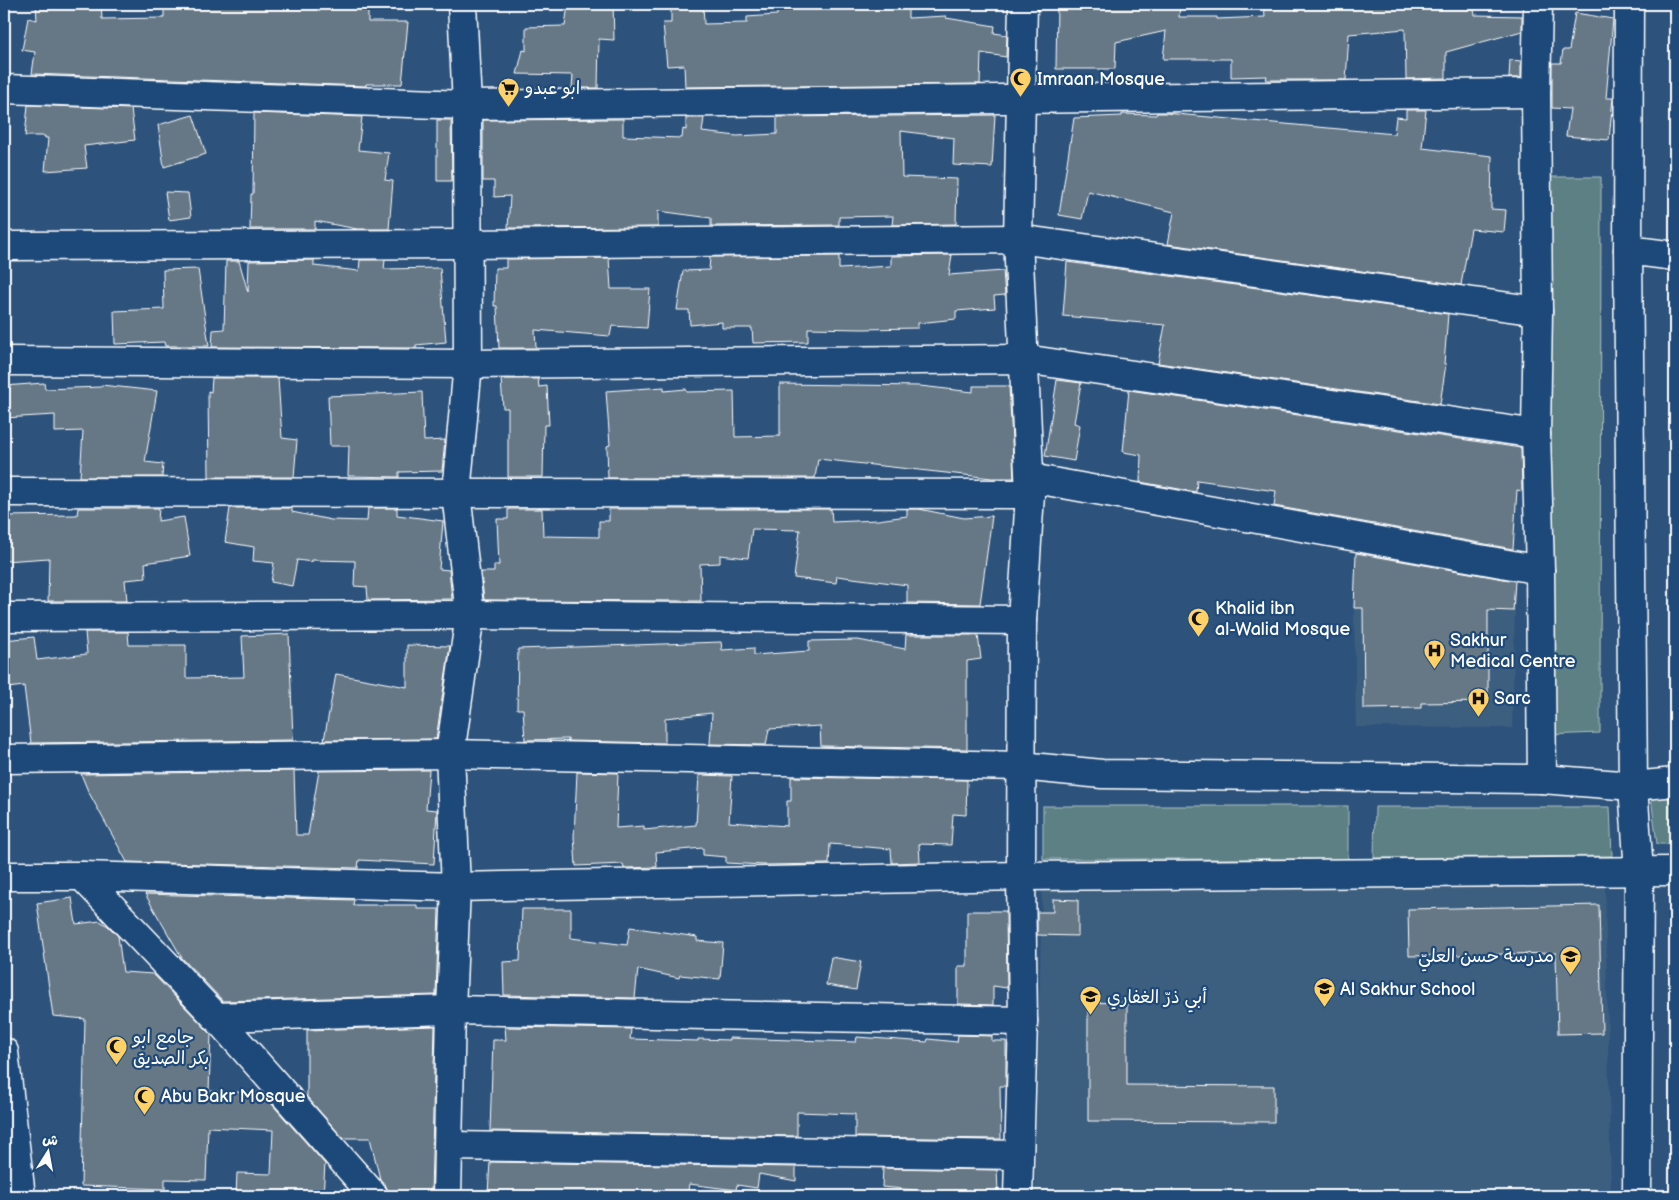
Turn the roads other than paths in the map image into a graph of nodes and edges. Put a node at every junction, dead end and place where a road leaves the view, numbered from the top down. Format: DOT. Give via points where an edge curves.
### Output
graph roads {
  1 [pos="462,4"];
  2 [pos="1023,4"];
  3 [pos="1538,4"];
  4 [pos="1629,4"];
  5 [pos="4,89"];
  6 [pos="1536,93"];
  7 [pos="1020,98"];
  8 [pos="467,105"];
  9 [pos="1018,239"];
  10 [pos="468,244"];
  11 [pos="4,246"];
  12 [pos="1628,250"];
  13 [pos="1675,256"];
  14 [pos="1538,311"];
  15 [pos="1024,359"];
  16 [pos="4,361"];
  17 [pos="468,364"];
  18 [pos="1536,434"];
  19 [pos="1030,486"];
  20 [pos="4,492"];
  21 [pos="456,493"];
  22 [pos="1540,570"];
  23 [pos="470,615"];
  24 [pos="4,617"];
  25 [pos="1022,620"];
  26 [pos="450,754"];
  27 [pos="4,759"];
  28 [pos="1021,766"];
  29 [pos="1542,779"];
  30 [pos="1675,782"];
  31 [pos="1633,786"];
  32 [pos="1675,870"];
  33 [pos="1639,872"];
  34 [pos="4,876"];
  35 [pos="82,876"];
  36 [pos="1021,876"];
  37 [pos="456,887"];
  38 [pos="451,1010"];
  39 [pos="216,1017"];
  40 [pos="1023,1021"];
  41 [pos="4,1052"];
  42 [pos="449,1146"];
  43 [pos="1018,1155"];
  44 [pos="21,1196"];
  45 [pos="374,1196"];
  46 [pos="447,1196"];
  47 [pos="1018,1196"];
  48 [pos="1637,1196"];
  1 -- 8 [label="street"];
  2 -- 7 [label="street"];
  3 -- 6 [label="street"];
  4 -- 12 [label="street"];
  5 -- 8 [label="street"];
  6 -- 7 [label="street"];
  6 -- 14 [label="street"];
  7 -- 8 [label="street"];
  7 -- 9 [label="street"];
  8 -- 10 [label="street"];
  9 -- 10 [label="street"];
  9 -- 14 [label="street"];
  9 -- 15 [label="street"];
  10 -- 11 [label="street"];
  10 -- 17 [label="street"];
  12 -- 13 [label="street"];
  12 -- 31 [label="street"];
  14 -- 18 [label="street"];
  15 -- 17 [label="street"];
  15 -- 18 [label="street"];
  15 -- 19 [label="street"];
  16 -- 17 [label="street"];
  17 -- 21 [label="street"];
  18 -- 22 [label="street"];
  19 -- 21 [label="street"];
  19 -- 22 [label="street"];
  19 -- 25 [label="street"];
  20 -- 21 [label="street"];
  21 -- 23 [label="street"];
  22 -- 29 [label="street"];
  23 -- 24 [label="street"];
  23 -- 25 [label="street"];
  23 -- 26 [label="street"];
  25 -- 28 [label="street"];
  26 -- 27 [label="street"];
  26 -- 28 [label="street"];
  26 -- 37 [label="street"];
  28 -- 29 [label="street" via="1102,774"];
  28 -- 36 [label="street"];
  29 -- 31 [label="street"];
  30 -- 31 [label="street"];
  31 -- 33 [label="street"];
  32 -- 33 [label="street"];
  33 -- 36 [label="street"];
  33 -- 48 [label="street"];
  34 -- 35 [label="street"];
  35 -- 37 [label="street"];
  35 -- 39 [label="street"];
  36 -- 37 [label="street"];
  36 -- 40 [label="street"];
  37 -- 38 [label="street"];
  38 -- 39 [label="street"];
  38 -- 40 [label="street"];
  38 -- 42 [label="street"];
  39 -- 45 [label="street"];
  40 -- 43 [label="street"];
  41 -- 44 [label="street"];
  42 -- 43 [label="street"];
  42 -- 46 [label="street"];
  43 -- 47 [label="street"];
}
